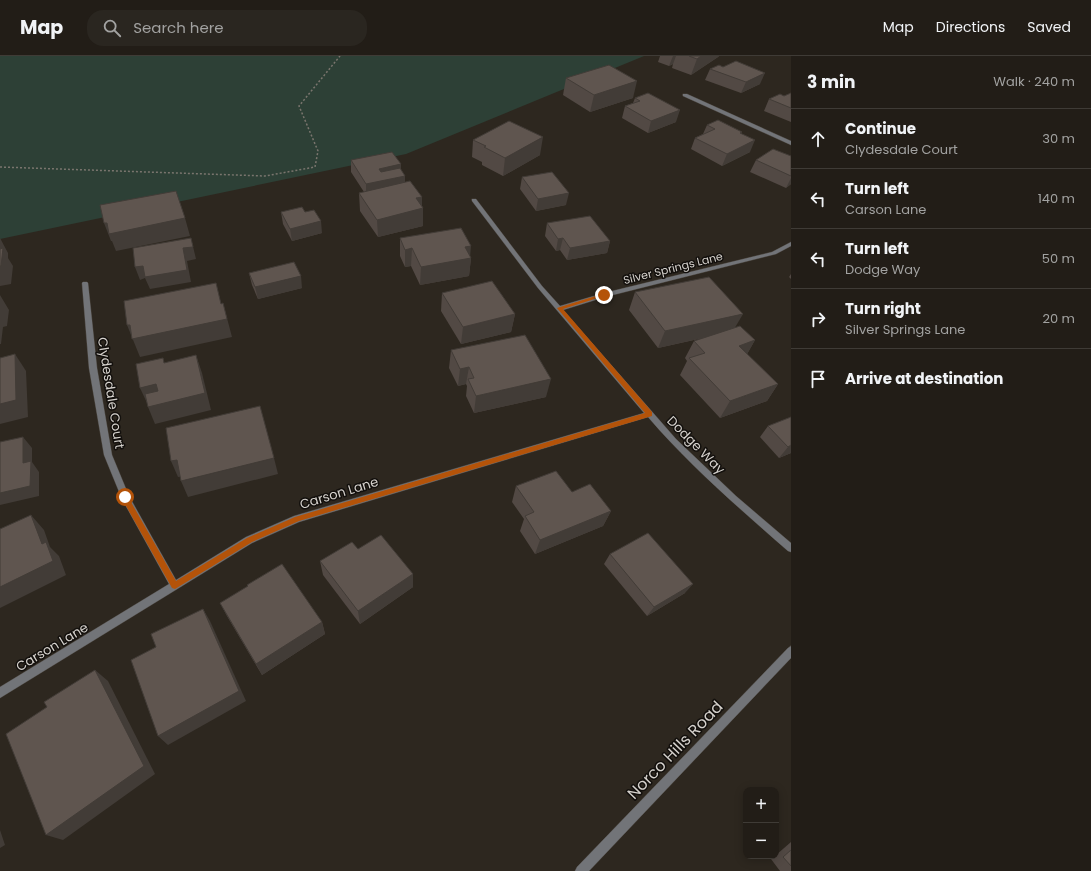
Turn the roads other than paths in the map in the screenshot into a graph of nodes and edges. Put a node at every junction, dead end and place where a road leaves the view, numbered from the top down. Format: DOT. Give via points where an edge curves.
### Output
graph roads {
  1 [pos="685,95"];
  2 [pos="791,143"];
  3 [pos="474,200"];
  4 [pos="791,244"];
  5 [pos="85,282"];
  6 [pos="559,308"];
  7 [pos="650,414"];
  8 [pos="791,548"];
  9 [pos="175,586"];
  10 [pos="791,651"];
  11 [pos="0,693"];
  12 [pos="581,871"];
  1 -- 2 [label="street"];
  3 -- 6 [label="street, Dodge Way"];
  4 -- 6 [label="street, Silver Springs Lane" via="774,253"];
  5 -- 9 [label="street, Clydesdale Court" via="93,368 108,454 125,497"];
  6 -- 7 [label="street, Dodge Way"];
  7 -- 8 [label="street, Dodge Way" via="673,441 732,498"];
  7 -- 9 [label="street, Carson Lane" via="297,519 249,540"];
  9 -- 11 [label="street, Carson Lane"];
  10 -- 12 [label="street, Norco Hills Road"];
}
